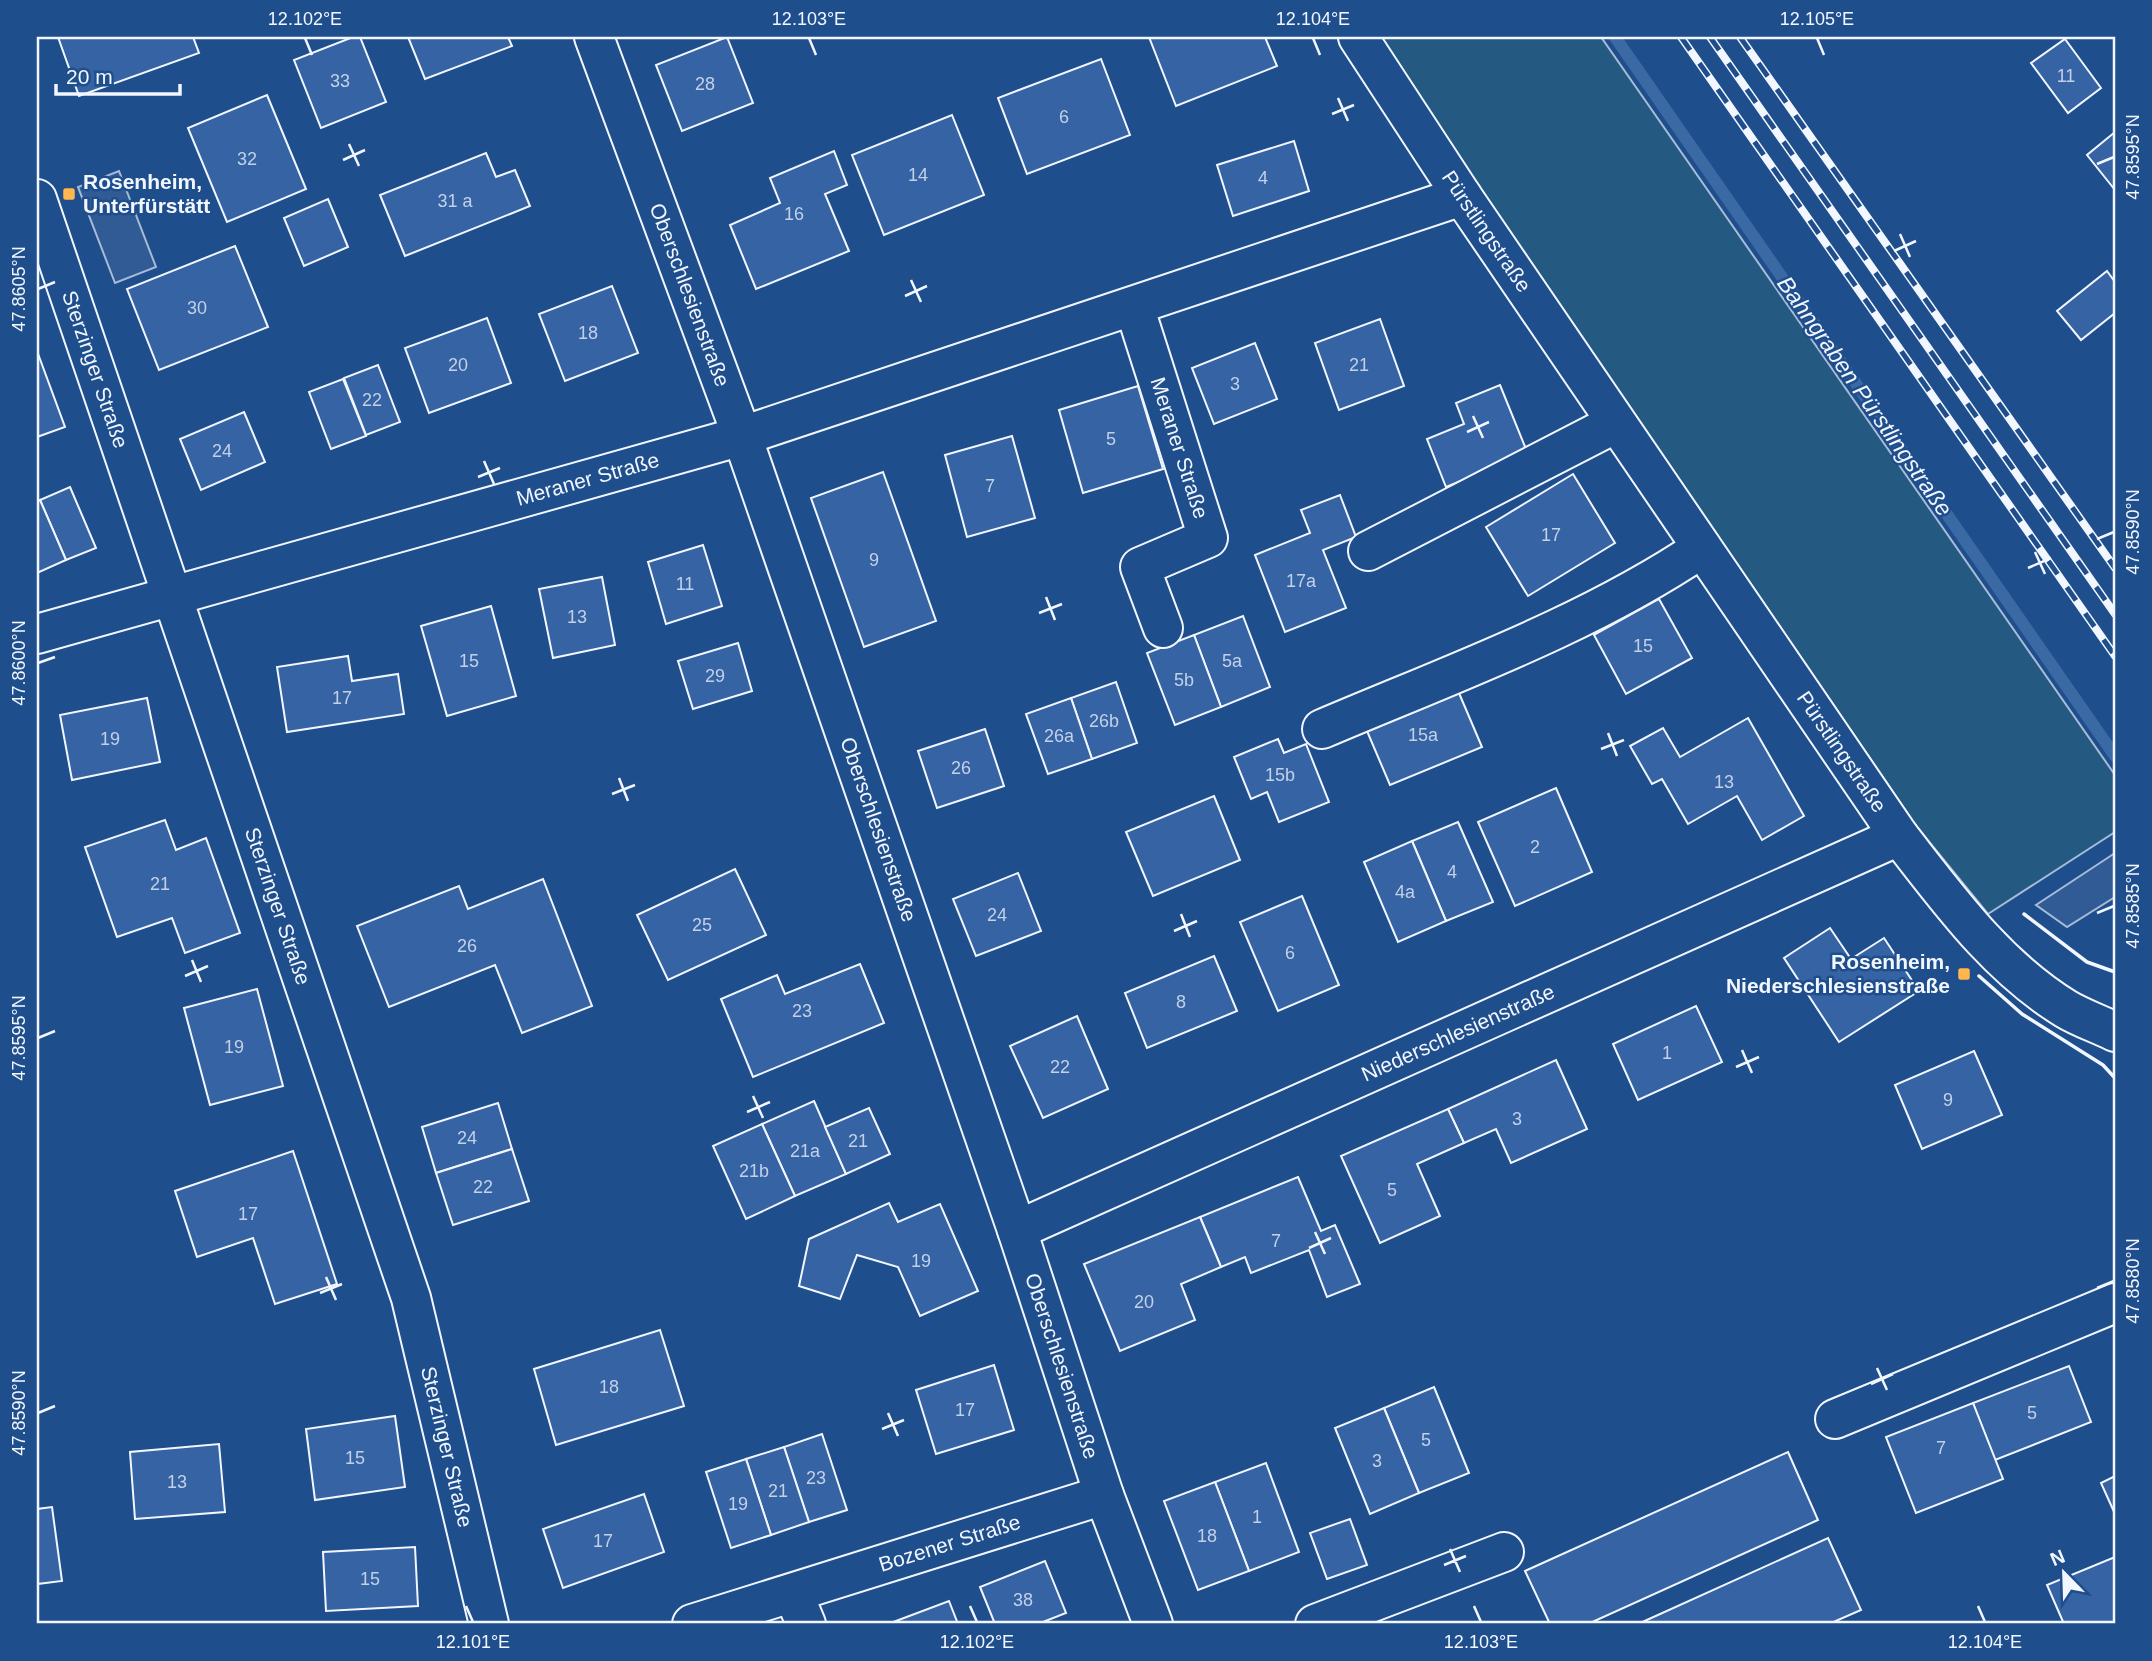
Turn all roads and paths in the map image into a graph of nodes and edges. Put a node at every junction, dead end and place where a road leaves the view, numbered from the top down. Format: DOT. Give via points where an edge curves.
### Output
graph roads {
  1 [pos="594,37"];
  2 [pos="1358,37"];
  3 [pos="1462,196"];
  4 [pos="37,199"];
  5 [pos="1134,306"];
  6 [pos="1616,423"];
  7 [pos="742,436"];
  8 [pos="1702,548"];
  9 [pos="1368,551"];
  10 [pos="171,597"];
  11 [pos="1163,628"];
  12 [pos="37,634"];
  13 [pos="1322,729"];
  14 [pos="1899,836"];
  15 [pos="2115,1031"];
  16 [pos="1017,1230"];
  17 [pos="2115,1303"];
  18 [pos="1835,1419"];
  19 [pos="1104,1495"];
  20 [pos="1504,1552"];
  21 [pos="800,1608"];
  22 [pos="489,1624"];
  23 [pos="692,1624"];
  24 [pos="1153,1624"];
  25 [pos="1314,1624"];
  1 -- 7 [label="street, Oberschlesienstraße"];
  2 -- 3 [label="street, Pürstlingstraße"];
  3 -- 5 [label="street, Meraner Straße"];
  3 -- 6 [label="street, Pürstlingstraße"];
  4 -- 10 [label="street, Sterzinger Straße"];
  5 -- 7 [label="street, Meraner Straße"];
  5 -- 11 [label="street, Meraner Straße" via="1208,538 1140,567"];
  6 -- 8 [label="street, Pürstlingstraße"];
  6 -- 9 [label="street"];
  7 -- 10 [label="street, Meraner Straße"];
  7 -- 16 [label="street, Oberschlesienstraße"];
  8 -- 13 [label="street" via="1567,625"];
  8 -- 14 [label="street, Pürstlingstraße"];
  10 -- 12 [label="street, Meraner Straße"];
  10 -- 22 [label="street, Sterzinger Straße" via="411,1298"];
  14 -- 15 [label="street, Pürstlingstraße" via="1977,934 2017,975 2068,1010"];
  14 -- 16 [label="street, Niederschlesienstraße"];
  16 -- 19 [label="street, Oberschlesienstraße"];
  17 -- 18 [label="street"];
  19 -- 21 [label="street, Bozener Straße"];
  19 -- 24 [label="street, Oberschlesienstraße"];
  20 -- 25 [label="street"];
  21 -- 23 [label="street, Bozener Straße"];
}
